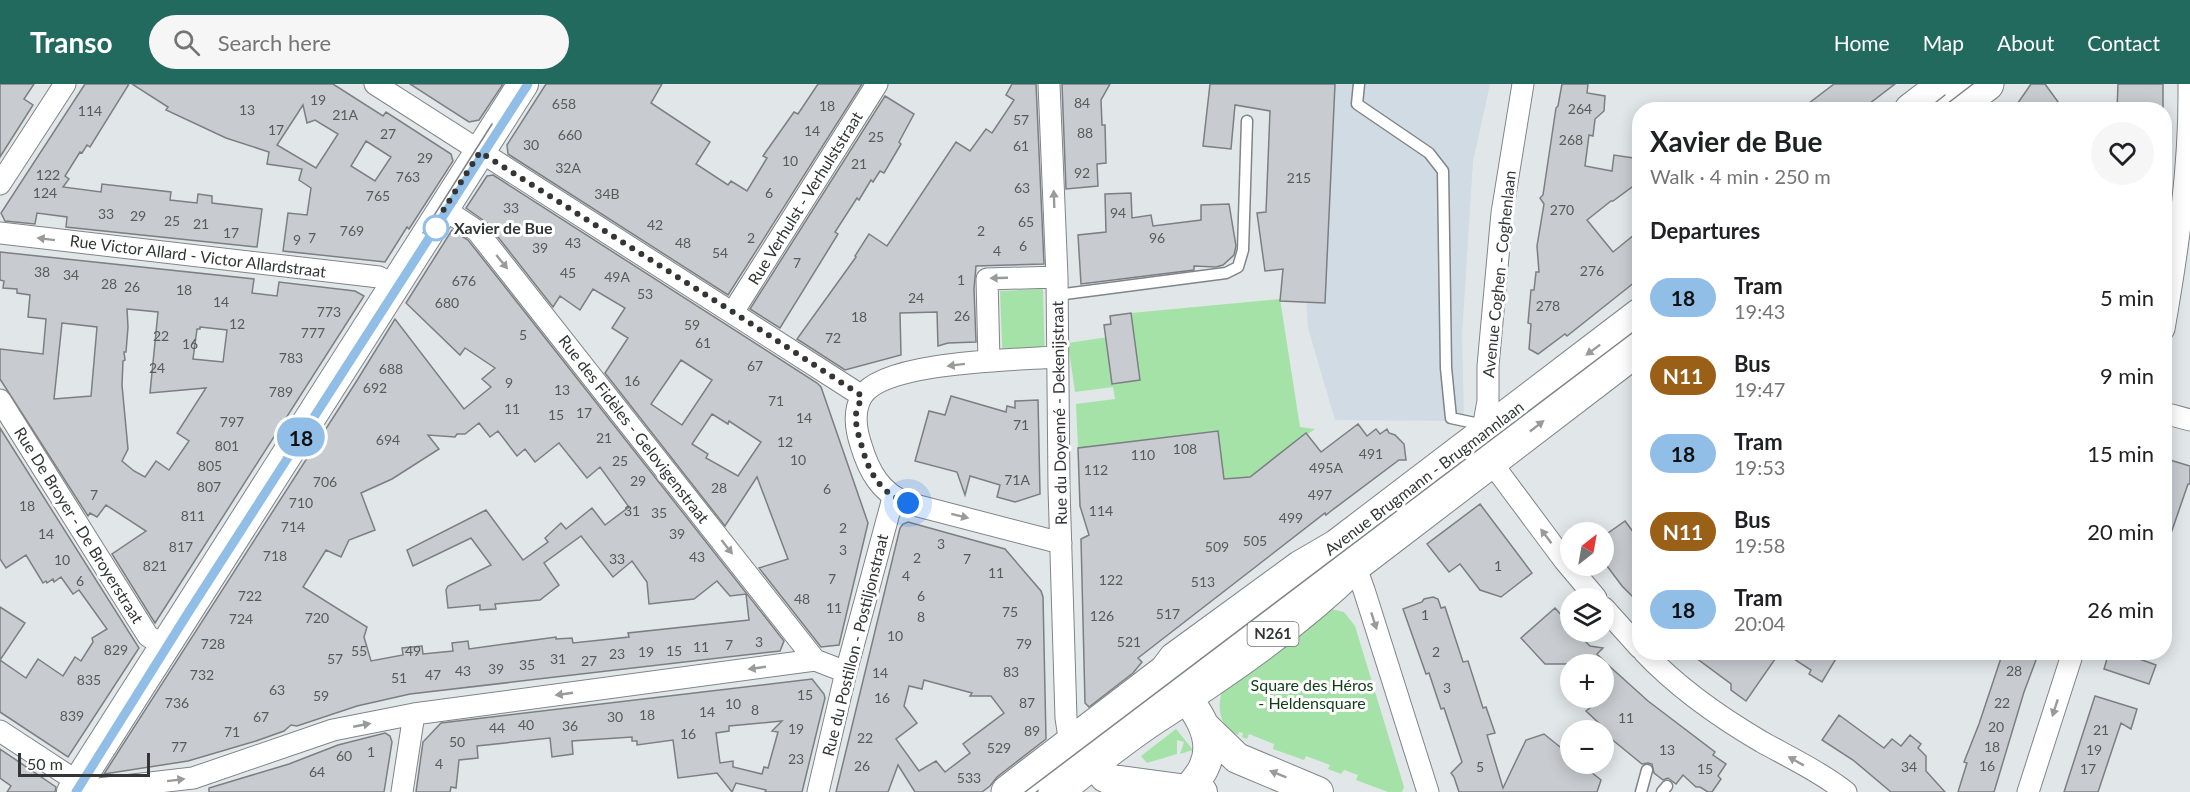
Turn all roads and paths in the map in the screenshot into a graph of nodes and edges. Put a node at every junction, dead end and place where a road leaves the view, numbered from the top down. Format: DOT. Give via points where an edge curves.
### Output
graph roads {
  1 [pos="65,84"];
  2 [pos="375,84"];
  3 [pos="523,84"];
  4 [pos="878,84"];
  5 [pos="1049,84"];
  6 [pos="1359,84"];
  7 [pos="1523,84"];
  8 [pos="1945,84"];
  9 [pos="1988,84"];
  10 [pos="2189,84"];
  11 [pos="1921,102"];
  12 [pos="1964,102"];
  13 [pos="1247,121"];
  14 [pos="480,152"];
  15 [pos="2188,173"];
  16 [pos="0,184"];
  17 [pos="444,209"];
  18 [pos="0,233"];
  19 [pos="2172,284"];
  20 [pos="394,286"];
  21 [pos="1057,286"];
  22 [pos="733,312"];
  23 [pos="1632,322"];
  24 [pos="1632,352"];
  25 [pos="1056,357"];
  26 [pos="989,361"];
  27 [pos="862,396"];
  28 [pos="0,400"];
  29 [pos="2172,415"];
  30 [pos="2190,420"];
  31 [pos="1484,444"];
  32 [pos="893,498"];
  33 [pos="1393,518"];
  34 [pos="1061,543"];
  35 [pos="1340,559"];
  36 [pos="1588,588"];
  37 [pos="1614,619"];
  38 [pos="1632,639"];
  39 [pos="164,646"];
  40 [pos="815,660"];
  41 [pos="1653,660"];
  42 [pos="2070,660"];
  43 [pos="846,672"];
  44 [pos="1173,685"];
  45 [pos="414,714"];
  46 [pos="1205,728"];
  47 [pos="0,731"];
  48 [pos="1084,752"];
  49 [pos="1647,770"];
  50 [pos="75,787"];
  51 [pos="1195,791"];
  52 [pos="402,792"];
  53 [pos="818,792"];
  54 [pos="1008,792"];
  55 [pos="1055,792"];
  56 [pos="1318,792"];
  57 [pos="1428,792"];
  58 [pos="1641,792"];
  59 [pos="1846,792"];
  60 [pos="2028,792"];
  1 -- 16 [label="street"];
  2 -- 14 [label="street"];
  3 -- 14 [label="main road"];
  4 -- 22 [label="street, Rue Verhulst - Verhulststraat"];
  21 -- 5 [label="street, Rue du Doyenné - Dekenijstraat, one-way"];
  6 -- 31 [label="lane" via="1357,104 1429,153 1443,171 1450,418"];
  7 -- 31 [label="street, Avenue Coghen - Coghenlaan" via="1502,213"];
  8 -- 11 [label="main road"];
  9 -- 12 [label="main road"];
  10 -- 15 [label="street"];
  13 -- 21 [label="lane" via="1243,250 1238,267 1226,273"];
  14 -- 17 [label="main road"];
  14 -- 22 [label="street"];
  15 -- 19 [label="street"];
  17 -- 20 [label="main road"];
  17 -- 40 [label="street, Rue des Fidèles - Gelovigenstraat, one-way" via="477,231"];
  20 -- 18 [label="street, Rue Victor Allard - Victor Allardstraat, one-way" via="379,277"];
  20 -- 39 [label="main road"];
  21 -- 25 [label="street, Rue du Doyenné - Dekenijstraat"];
  21 -- 26 [label="street, one-way" via="987,279"];
  22 -- 27 [label="street"];
  23 -- 31 [label="main road, Avenue Brugmann - Brugmannlaan / N261, one-way"];
  31 -- 24 [label="main road, Avenue Brugmann - Brugmannlaan / N261, one-way"];
  25 -- 26 [label="street"];
  25 -- 34 [label="street, Rue du Doyenné - Dekenijstraat"];
  26 -- 27 [label="street, one-way" via="894,376"];
  27 -- 32 [label="street" via="856,415 863,453 878,484"];
  28 -- 39 [label="street, Rue De Broyer - De Broyerstraat" via="148,636"];
  29 -- 30 [label="street"];
  31 -- 35 [label="main road, Avenue Brugmann - Brugmannlaan / N261"];
  36 -- 31 [label="street, one-way"];
  32 -- 34 [label="street, one-way"];
  32 -- 43 [label="street, Rue du Postillon - Postiljonstraat"];
  33 -- 35 [label="lane"];
  34 -- 48 [label="street, Rue du Doyenné - Dekenijstraat" via="1067,727"];
  35 -- 44 [label="main road, Avenue Brugmann - Brugmannlaan / N261" via="1301,567 1175,659"];
  35 -- 57 [label="street, one-way"];
  37 -- 38 [label="street"];
  39 -- 50 [label="main road"];
  40 -- 43 [label="street"];
  40 -- 45 [label="street, one-way"];
  59 -- 41 [label="street, one-way" via="1698,699"];
  42 -- 60 [label="street, one-way"];
  43 -- 53 [label="street, Rue du Postillon - Postiljonstraat"];
  44 -- 46 [label="main road"];
  44 -- 48 [label="main road, Avenue Brugmann - Brugmannlaan / N261"];
  50 -- 45 [label="street, one-way" via="90,790 193,778 333,730"];
  45 -- 52 [label="street"];
  46 -- 51 [label="main road" via="1208,751"];
  56 -- 46 [label="main road, one-way" via="1237,758"];
  47 -- 50 [label="street"];
  48 -- 51 [label="main road" via="1105,777 1113,780"];
  48 -- 54 [label="main road, Avenue Brugmann - Brugmannlaan / N261"];
  48 -- 55 [label="main road, Avenue Brugmann - Brugmannlaan / N261"];
  49 -- 58 [label="lane"];
}
